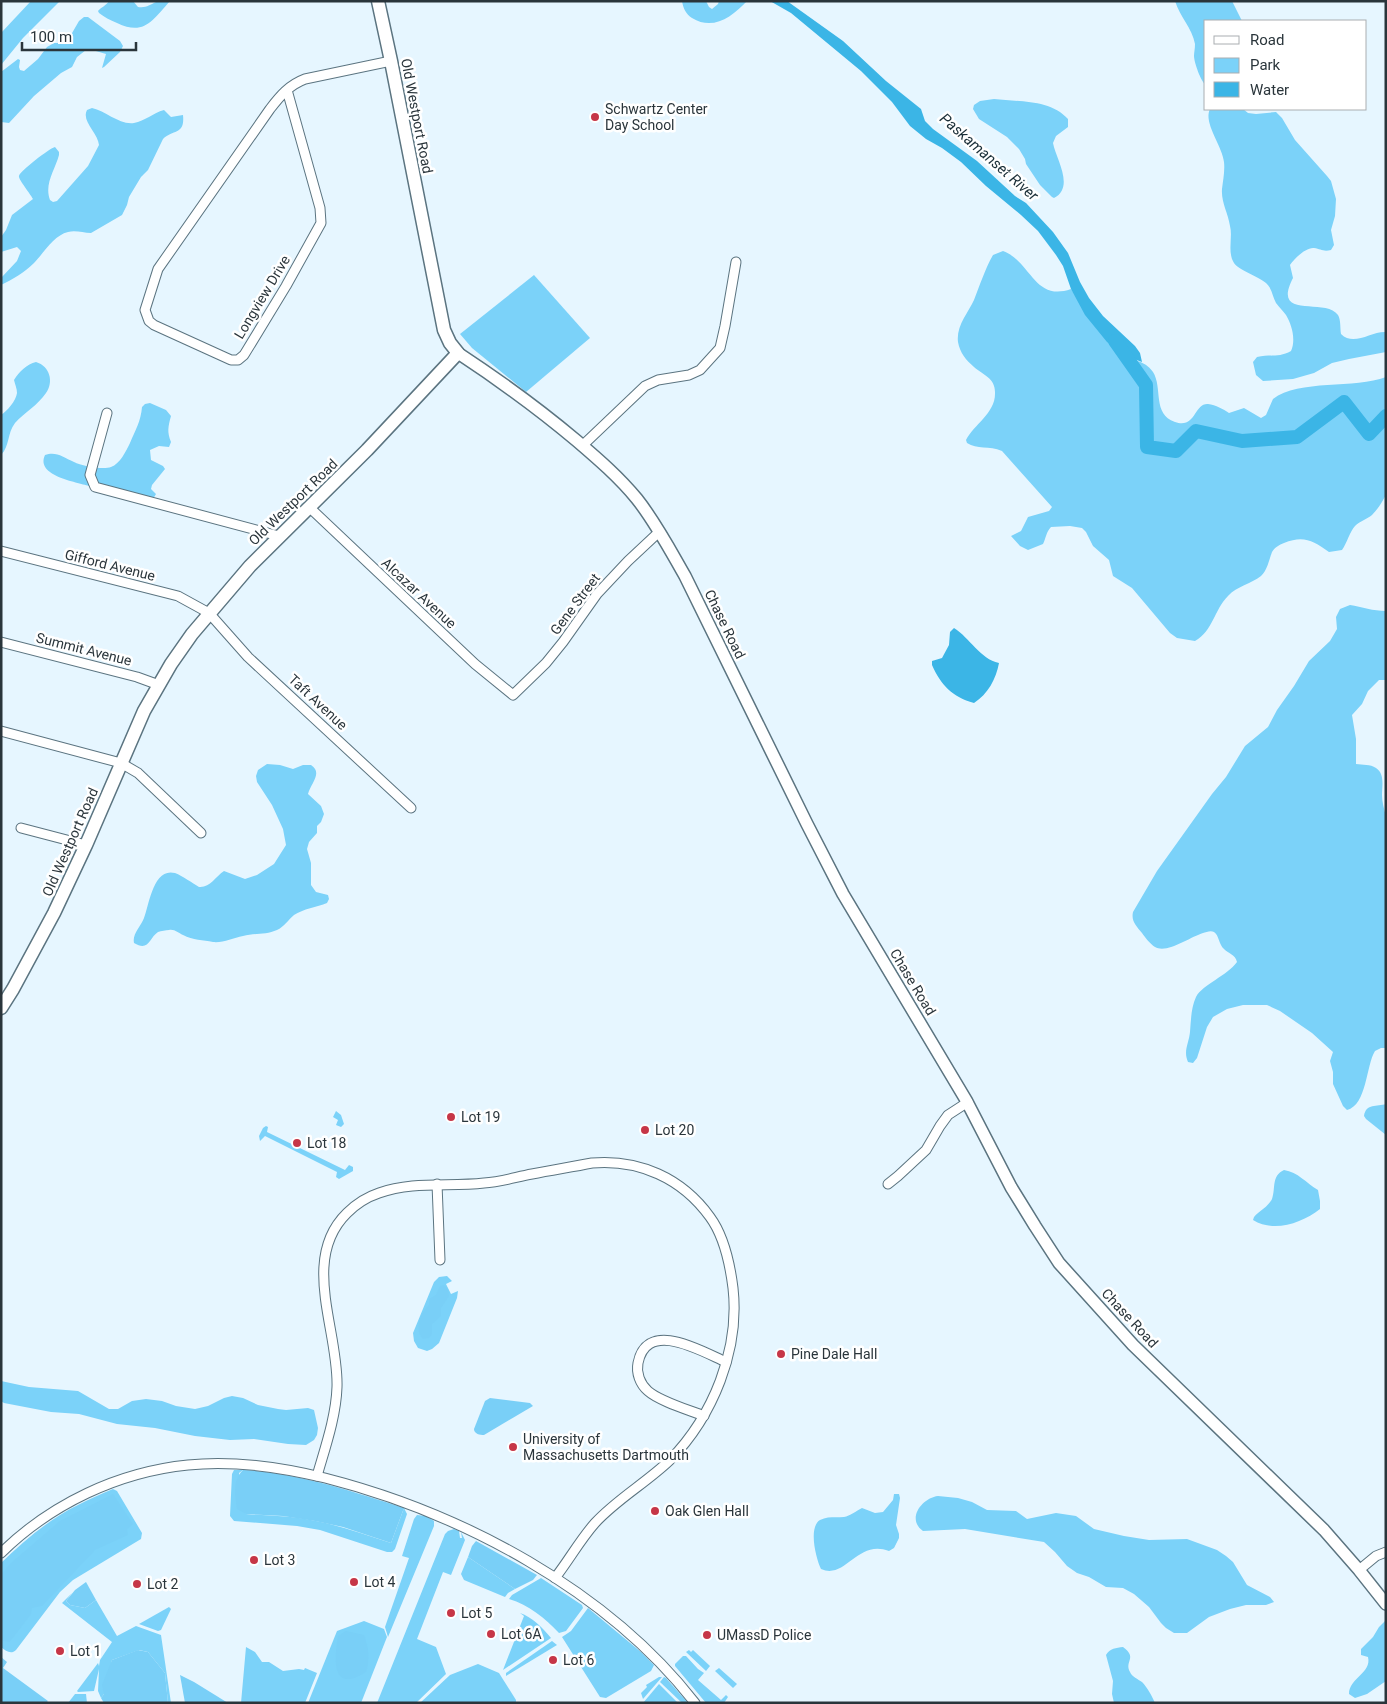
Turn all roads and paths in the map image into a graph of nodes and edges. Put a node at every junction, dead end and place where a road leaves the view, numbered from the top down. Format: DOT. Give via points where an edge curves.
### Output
graph roads {
  1 [pos="378,1"];
  2 [pos="391,61"];
  3 [pos="287,90"];
  4 [pos="736,262"];
  5 [pos="458,353"];
  6 [pos="107,413"];
  7 [pos="582,446"];
  8 [pos="309,507"];
  9 [pos="659,532"];
  10 [pos="279,536"];
  11 [pos="1,551"];
  12 [pos="209,613"];
  13 [pos="1,642"];
  14 [pos="159,685"];
  15 [pos="514,695"];
  16 [pos="1,731"];
  17 [pos="121,763"];
  18 [pos="411,808"];
  19 [pos="21,828"];
  20 [pos="201,833"];
  21 [pos="86,845"];
  22 [pos="3,1004"];
  23 [pos="968,1102"];
  24 [pos="437,1184"];
  25 [pos="888,1184"];
  26 [pos="440,1260"];
  27 [pos="726,1362"];
  28 [pos="704,1416"];
  29 [pos="317,1476"];
  30 [pos="1386,1552"];
  31 [pos="1,1553"];
  32 [pos="1359,1570"];
  33 [pos="555,1578"];
  34 [pos="1386,1604"];
  35 [pos="695,1703"];
  1 -- 2 [label="main road, Old Westport Road"];
  2 -- 3 [label="street, Longview Drive" via="305,79"];
  2 -- 5 [label="main road, Old Westport Road" via="444,330"];
  3 -- 3 [label="street, Longview Drive" via="320,208 321,223 244,355 232,360 154,325 146,314 146,304 162,262 270,109"];
  4 -- 7 [label="street" via="722,341 709,362 689,375 658,380 645,386"];
  5 -- 7 [label="street, Chase Road"];
  5 -- 8 [label="main road, Old Westport Road"];
  6 -- 10 [label="street" via="90,476 94,486"];
  7 -- 9 [label="street, Chase Road" via="633,495"];
  8 -- 10 [label="main road, Old Westport Road"];
  8 -- 15 [label="street, Alcazar Avenue" via="475,664"];
  9 -- 15 [label="street, Gene Street" via="597,594 546,663"];
  9 -- 23 [label="street, Chase Road" via="685,576 843,894"];
  10 -- 12 [label="main road, Old Westport Road"];
  11 -- 12 [label="street, Gifford Avenue" via="178,596"];
  12 -- 14 [label="main road, Old Westport Road"];
  12 -- 18 [label="street, Taft Avenue" via="248,657"];
  13 -- 14 [label="street, Summit Avenue"];
  14 -- 17 [label="main road, Old Westport Road"];
  16 -- 17 [label="street"];
  17 -- 20 [label="street" via="138,773"];
  17 -- 21 [label="main road, Old Westport Road"];
  19 -- 21 [label="street"];
  21 -- 22 [label="main road, Old Westport Road" via="45,931"];
  23 -- 25 [label="street" via="945,1118 926,1150"];
  23 -- 32 [label="street, Chase Road" via="1011,1186 1059,1263 1133,1345 1292,1498"];
  24 -- 26 [label="street"];
  24 -- 27 [label="street" via="503,1181 607,1162 630,1164 672,1180 702,1207 723,1245 734,1298"];
  24 -- 29 [label="street" via="393,1189 363,1200 343,1217 327,1245 323,1262 337,1388"];
  27 -- 28 [label="street" via="716,1395"];
  27 -- 28 [label="street" via="671,1340 655,1342 640,1357 640,1378 648,1392"];
  28 -- 33 [label="street" via="670,1460 595,1523"];
  29 -- 31 [label="street" via="228,1463 187,1465 149,1472 111,1483 74,1500 41,1520"];
  29 -- 33 [label="street" via="422,1508 502,1546"];
  30 -- 32 [label="street"];
  32 -- 34 [label="street, Chase Road"];
  33 -- 35 [label="street" via="634,1639 668,1671"];
}
